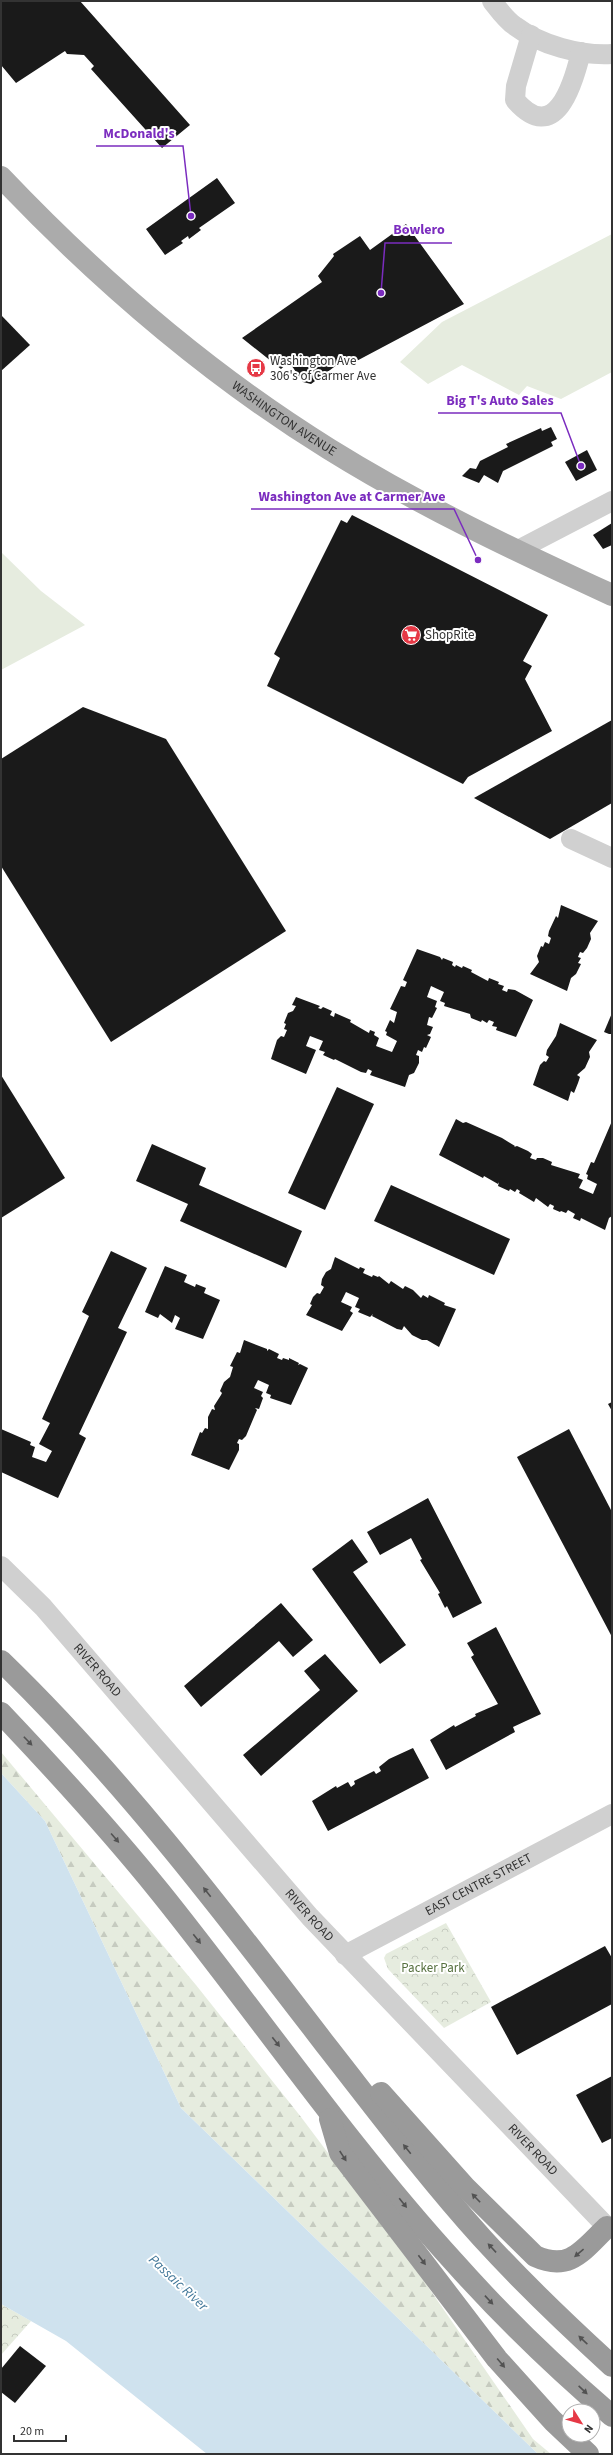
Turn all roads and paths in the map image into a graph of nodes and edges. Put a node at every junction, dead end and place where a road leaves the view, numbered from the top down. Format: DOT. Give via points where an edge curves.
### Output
graph roads {
  1 [pos="492,1"];
  2 [pos="531,35"];
  3 [pos="581,52"];
  4 [pos="612,54"];
  5 [pos="1,177"];
  6 [pos="612,501"];
  7 [pos="518,550"];
  8 [pos="612,595"];
  9 [pos="571,839"];
  10 [pos="612,858"];
  11 [pos="1,1566"];
  12 [pos="1,1661"];
  13 [pos="1,1713"];
  14 [pos="612,1814"];
  15 [pos="228,1918"];
  16 [pos="345,1955"];
  17 [pos="326,2106"];
  18 [pos="610,2229"];
  19 [pos="612,2366"];
  20 [pos="612,2416"];
  21 [pos="588,2454"];
  1 -- 2 [label="street" via="515,26"];
  2 -- 3 [label="street"];
  2 -- 3 [label="street" via="516,86 515,100 524,110 536,116 550,114 561,106 569,93"];
  3 -- 4 [label="street"];
  5 -- 7 [label="main road, WASHINGTON AVENUE" via="131,302 188,349 277,415 385,481"];
  6 -- 7 [label="street"];
  7 -- 8 [label="main road, WASHINGTON AVENUE"];
  9 -- 10 [label="street"];
  11 -- 16 [label="street, RIVER ROAD" via="22,1585"];
  15 -- 12 [label="highway, one-way" via="108,1773"];
  13 -- 17 [label="highway, one-way" via="80,1798 160,1892"];
  14 -- 16 [label="street, EAST CENTRE STREET"];
  18 -- 15 [label="highway, one-way" via="573,2258 561,2262 548,2262 534,2256 433,2153"];
  19 -- 15 [label="highway, one-way" via="523,2281 441,2190"];
  16 -- 18 [label="street, RIVER ROAD"];
  17 -- 20 [label="highway, one-way" via="453,2261 542,2353"];
  17 -- 21 [label="highway, one-way" via="340,2153 497,2359 547,2416"];
}
